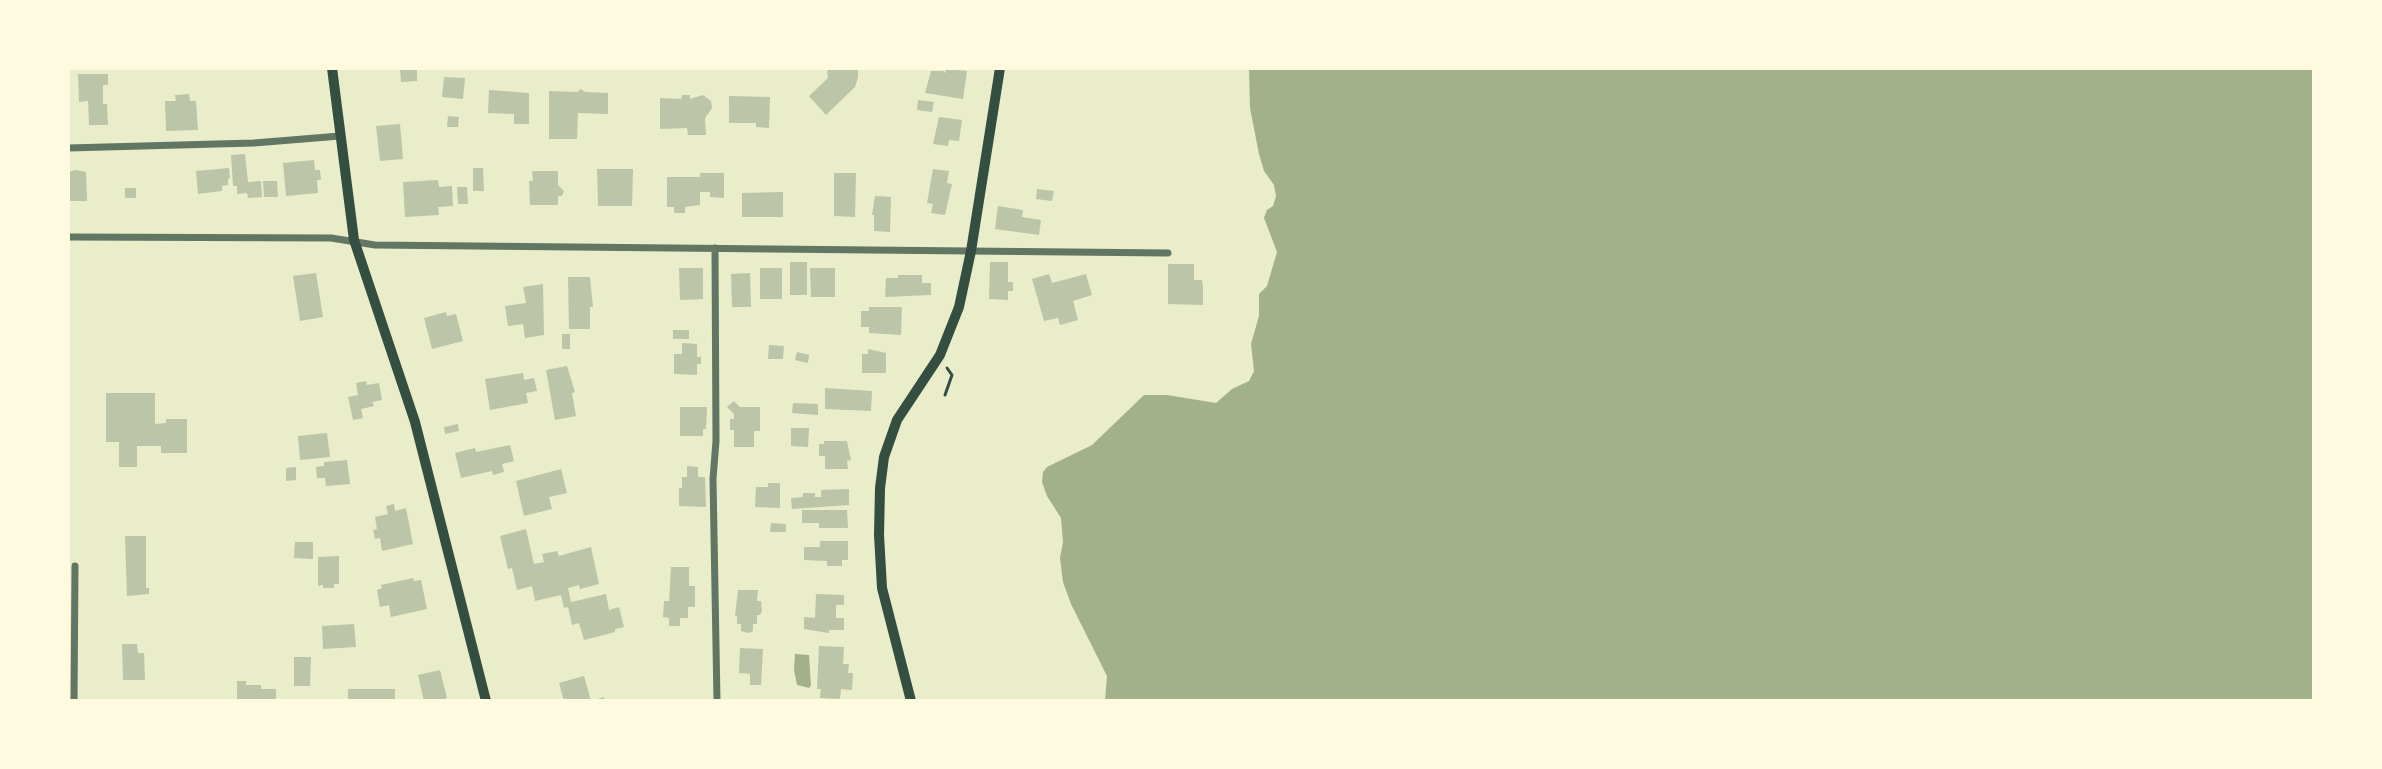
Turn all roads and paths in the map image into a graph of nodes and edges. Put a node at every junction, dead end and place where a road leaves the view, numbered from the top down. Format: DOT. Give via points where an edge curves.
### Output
graph roads {
  1 [pos="332,68"];
  2 [pos="1000,68"];
  3 [pos="340,136"];
  4 [pos="68,148"];
  5 [pos="68,237"];
  6 [pos="354,240"];
  7 [pos="715,248"];
  8 [pos="971,251"];
  9 [pos="1168,253"];
  10 [pos="947,368"];
  11 [pos="945,395"];
  12 [pos="75,566"];
  13 [pos="74,701"];
  14 [pos="486,701"];
  15 [pos="717,701"];
  16 [pos="911,701"];
  1 -- 3 [label="main road"];
  2 -- 8 [label="main road"];
  3 -- 4 [label="street"];
  3 -- 6 [label="main road"];
  5 -- 6 [label="street"];
  6 -- 7 [label="street" via="375,245"];
  6 -- 14 [label="main road" via="415,422"];
  7 -- 8 [label="street"];
  7 -- 15 [label="street"];
  8 -- 9 [label="street"];
  8 -- 16 [label="main road" via="959,307 940,355 897,420 884,457 882,588"];
  10 -- 11 [label="path" via="952,375"];
  12 -- 13 [label="street"];
}
